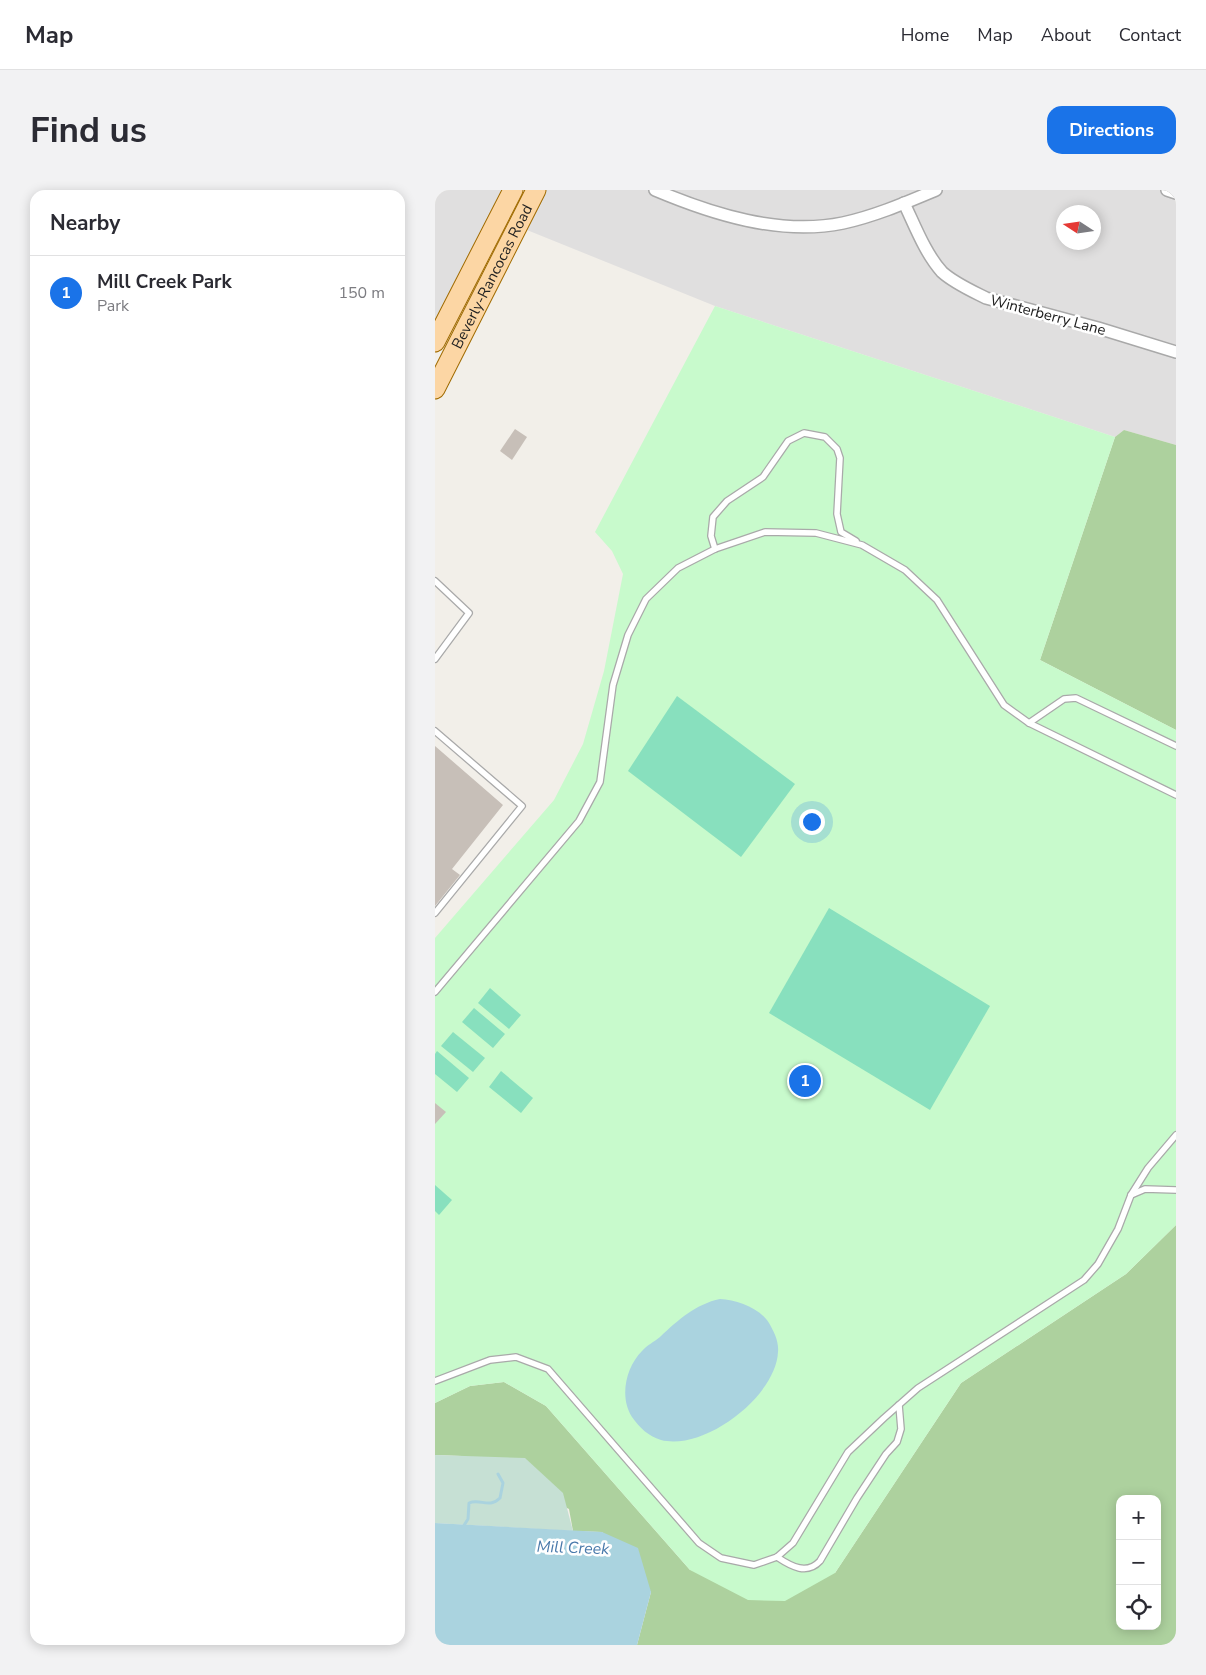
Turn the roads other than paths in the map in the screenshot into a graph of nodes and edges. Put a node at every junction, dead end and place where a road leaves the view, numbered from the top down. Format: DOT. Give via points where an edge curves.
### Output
graph roads {
  1 [pos="513,190"];
  2 [pos="536,190"];
  3 [pos="655,190"];
  4 [pos="936,190"];
  5 [pos="1167,190"];
  6 [pos="1176,193"];
  7 [pos="904,203"];
  8 [pos="435,342"];
  9 [pos="1176,352"];
  10 [pos="435,389"];
  11 [pos="862,545"];
  12 [pos="715,549"];
  13 [pos="435,581"];
  14 [pos="435,659"];
  15 [pos="1029,723"];
  16 [pos="435,732"];
  17 [pos="1176,746"];
  18 [pos="1176,795"];
  19 [pos="435,914"];
  20 [pos="435,992"];
  21 [pos="1176,1135"];
  22 [pos="1176,1190"];
  23 [pos="1131,1195"];
  24 [pos="435,1381"];
  25 [pos="899,1405"];
  26 [pos="777,1557"];
  1 -- 8 [label="main road, Beverly-Rancocas Road"];
  2 -- 10 [label="main road, Beverly-Rancocas Road"];
  3 -- 7 [label="street" via="723,213 781,226 842,223"];
  4 -- 7 [label="street"];
  5 -- 6 [label="street"];
  7 -- 9 [label="street, Winterberry Lane" via="924,246 943,272 969,290 986,298"];
  11 -- 12 [label="lane" via="816,533 765,532"];
  11 -- 12 [label="lane" via="841,532 837,514 840,458 837,449 825,437 804,433 788,441 763,477 727,501 713,517 711,536"];
  11 -- 15 [label="lane" via="905,570 937,600 1005,705"];
  12 -- 20 [label="lane" via="679,568 646,599 628,635 613,685 600,782 579,821"];
  13 -- 14 [label="lane" via="469,613"];
  15 -- 17 [label="lane" via="1064,699 1076,698"];
  15 -- 18 [label="lane"];
  16 -- 19 [label="lane" via="522,806"];
  21 -- 23 [label="lane" via="1148,1168"];
  22 -- 23 [label="lane" via="1145,1189"];
  23 -- 25 [label="lane" via="1118,1229 1098,1264 1084,1280 918,1388"];
  24 -- 26 [label="lane" via="490,1360 516,1357 548,1369 699,1543 721,1558 754,1565"];
  25 -- 26 [label="lane" via="849,1452 793,1543"];
  25 -- 26 [label="lane" via="901,1429 897,1442 857,1498 820,1561 813,1569 807,1570 789,1566"];
}
